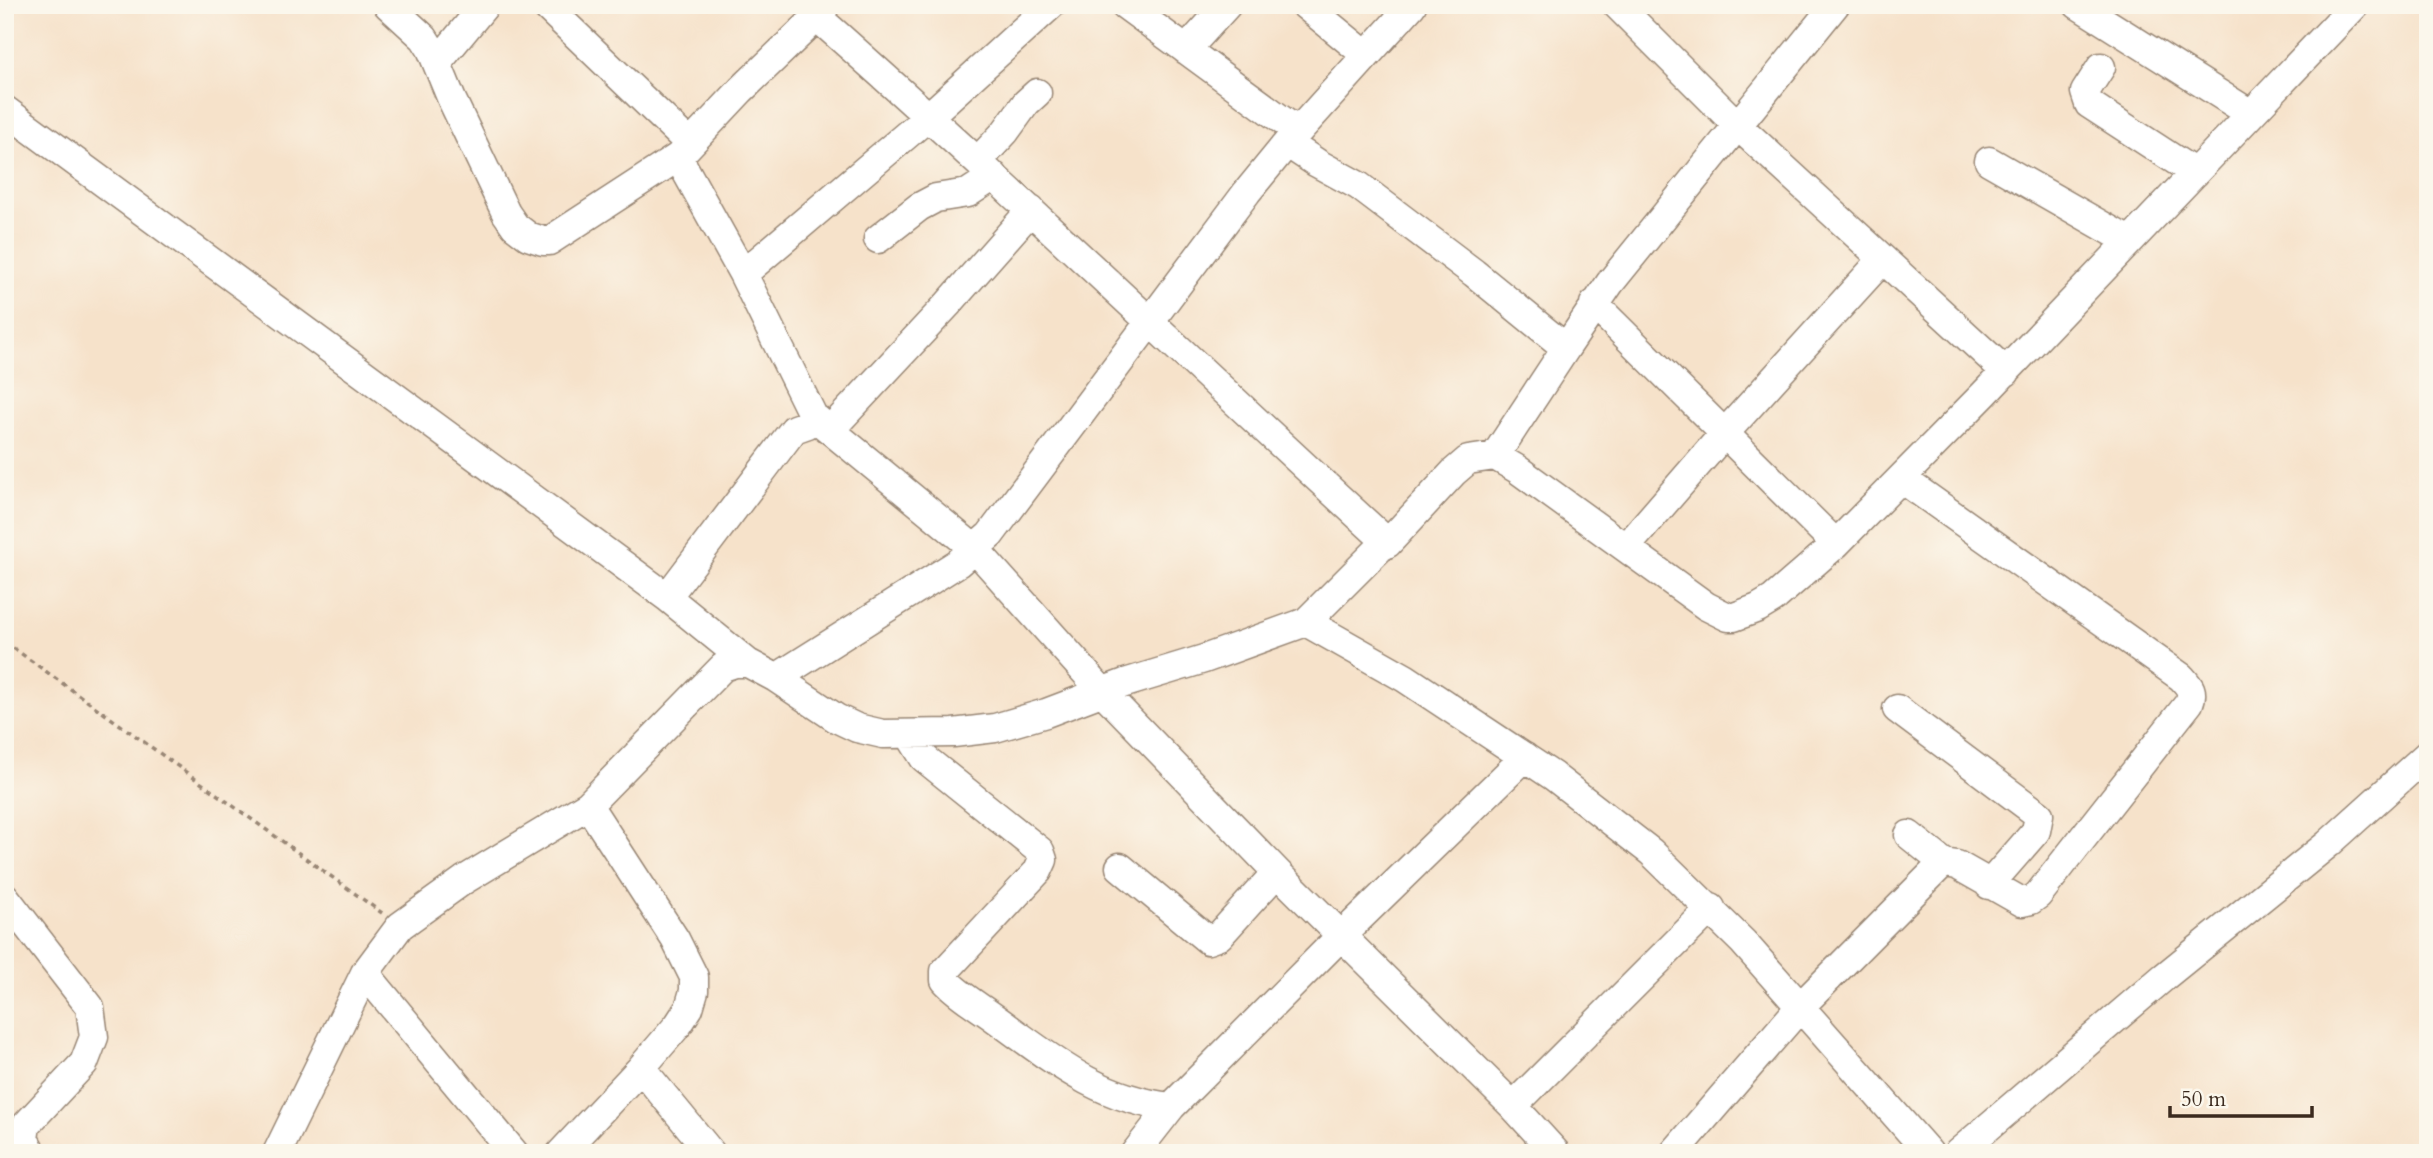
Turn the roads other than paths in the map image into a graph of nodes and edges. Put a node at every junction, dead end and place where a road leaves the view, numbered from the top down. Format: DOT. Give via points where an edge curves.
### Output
graph roads {
  1 [pos="388,5"];
  2 [pos="485,5"];
  3 [pos="545,5"];
  4 [pos="1051,5"];
  5 [pos="1125,5"];
  6 [pos="1227,5"];
  7 [pos="1305,5"];
  8 [pos="1412,5"];
  9 [pos="1617,5"];
  10 [pos="1835,5"];
  11 [pos="2078,5"];
  12 [pos="2355,5"];
  13 [pos="821,11"];
  14 [pos="1186,50"];
  15 [pos="1366,55"];
  16 [pos="438,64"];
  17 [pos="2101,67"];
  18 [pos="1037,93"];
  19 [pos="5,110"];
  20 [pos="2251,114"];
  21 [pos="929,116"];
  22 [pos="1737,125"];
  23 [pos="1292,137"];
  24 [pos="684,150"];
  25 [pos="1989,161"];
  26 [pos="986,168"];
  27 [pos="2195,173"];
  28 [pos="1031,210"];
  29 [pos="878,239"];
  30 [pos="2129,242"];
  31 [pos="1883,259"];
  32 [pos="743,274"];
  33 [pos="1594,304"];
  34 [pos="1150,321"];
  35 [pos="1566,348"];
  36 [pos="2006,372"];
  37 [pos="822,423"];
  38 [pos="1723,435"];
  39 [pos="1495,456"];
  40 [pos="1902,480"];
  41 [pos="1388,542"];
  42 [pos="1836,544"];
  43 [pos="1626,547"];
  44 [pos="976,550"];
  45 [pos="667,597"];
  46 [pos="1306,622"];
  47 [pos="732,657"];
  48 [pos="776,678"];
  49 [pos="1102,691"];
  50 [pos="1897,709"];
  51 [pos="909,734"];
  52 [pos="2428,754"];
  53 [pos="1525,757"];
  54 [pos="587,805"];
  55 [pos="1909,835"];
  56 [pos="1944,863"];
  57 [pos="1120,867"];
  58 [pos="1277,872"];
  59 [pos="1989,885"];
  60 [pos="5,897"];
  61 [pos="1711,908"];
  62 [pos="1341,936"];
  63 [pos="365,973"];
  64 [pos="1800,1007"];
  65 [pos="641,1068"];
  66 [pos="1513,1105"];
  67 [pos="1171,1107"];
  68 [pos="32,1153"];
  69 [pos="277,1153"];
  70 [pos="514,1153"];
  71 [pos="561,1153"];
  72 [pos="711,1153"];
  73 [pos="1135,1153"];
  74 [pos="1556,1153"];
  75 [pos="1674,1153"];
  76 [pos="1929,1153"];
  77 [pos="1958,1153"];
  1 -- 16 [label="street" via="424,38"];
  2 -- 16 [label="street"];
  3 -- 24 [label="street"];
  4 -- 21 [label="street"];
  5 -- 14 [label="street"];
  6 -- 14 [label="street"];
  7 -- 15 [label="street"];
  8 -- 15 [label="street"];
  9 -- 22 [label="street"];
  10 -- 22 [label="street"];
  11 -- 20 [label="street"];
  12 -- 20 [label="street"];
  13 -- 21 [label="street"];
  13 -- 24 [label="street"];
  14 -- 23 [label="street"];
  15 -- 23 [label="street"];
  16 -- 24 [label="street" via="506,213 533,238 549,241"];
  17 -- 27 [label="street" via="2085,92 2089,104"];
  18 -- 26 [label="street" via="1005,132"];
  19 -- 45 [label="street"];
  20 -- 27 [label="street"];
  21 -- 26 [label="street"];
  21 -- 32 [label="street"];
  22 -- 31 [label="street"];
  22 -- 33 [label="street"];
  23 -- 34 [label="street"];
  23 -- 35 [label="street" via="1317,163 1359,186"];
  24 -- 32 [label="street"];
  25 -- 30 [label="street"];
  26 -- 28 [label="street"];
  26 -- 29 [label="street" via="968,193 936,198"];
  27 -- 30 [label="street"];
  28 -- 34 [label="street"];
  28 -- 37 [label="street" via="948,304"];
  30 -- 36 [label="street"];
  31 -- 36 [label="street"];
  31 -- 38 [label="street"];
  32 -- 37 [label="street"];
  33 -- 35 [label="street"];
  33 -- 38 [label="street"];
  34 -- 41 [label="street"];
  34 -- 44 [label="street"];
  35 -- 39 [label="street"];
  36 -- 40 [label="street"];
  37 -- 44 [label="street"];
  37 -- 45 [label="street" via="794,429"];
  38 -- 42 [label="street"];
  38 -- 43 [label="street"];
  39 -- 41 [label="street" via="1468,460"];
  39 -- 43 [label="street"];
  40 -- 42 [label="street"];
  40 -- 59 [label="street" via="2181,677 2191,690 2189,704 2038,895 2022,902"];
  41 -- 46 [label="street"];
  42 -- 43 [label="street" via="1773,599 1734,617 1706,606"];
  44 -- 48 [label="street"];
  44 -- 49 [label="street"];
  45 -- 47 [label="street"];
  46 -- 49 [label="street"];
  46 -- 53 [label="street" via="1405,678"];
  47 -- 48 [label="street"];
  47 -- 54 [label="street"];
  48 -- 51 [label="street" via="857,728"];
  49 -- 51 [label="street" via="995,728"];
  49 -- 58 [label="street"];
  50 -- 59 [label="street" via="2039,815 2036,831"];
  51 -- 67 [label="street" via="924,758 1040,851 1043,860 946,971 945,979 1091,1084 1126,1099"];
  52 -- 77 [label="street" via="2328,844"];
  53 -- 61 [label="street" via="1651,852"];
  53 -- 62 [label="street"];
  54 -- 63 [label="street" via="464,880 400,926"];
  54 -- 65 [label="street" via="675,939 694,977 688,1008"];
  55 -- 56 [label="street"];
  56 -- 59 [label="street" via="1957,865"];
  56 -- 64 [label="street"];
  57 -- 58 [label="street" via="1205,939 1213,940"];
  58 -- 62 [label="street"];
  60 -- 68 [label="street" via="90,1007 94,1027 84,1063 26,1125 24,1139"];
  61 -- 64 [label="street"];
  61 -- 66 [label="street"];
  62 -- 66 [label="street"];
  62 -- 67 [label="street"];
  63 -- 69 [label="street"];
  63 -- 70 [label="street"];
  64 -- 75 [label="street"];
  64 -- 76 [label="street"];
  65 -- 71 [label="street"];
  65 -- 72 [label="street"];
  66 -- 74 [label="street"];
  67 -- 73 [label="street"];
}
